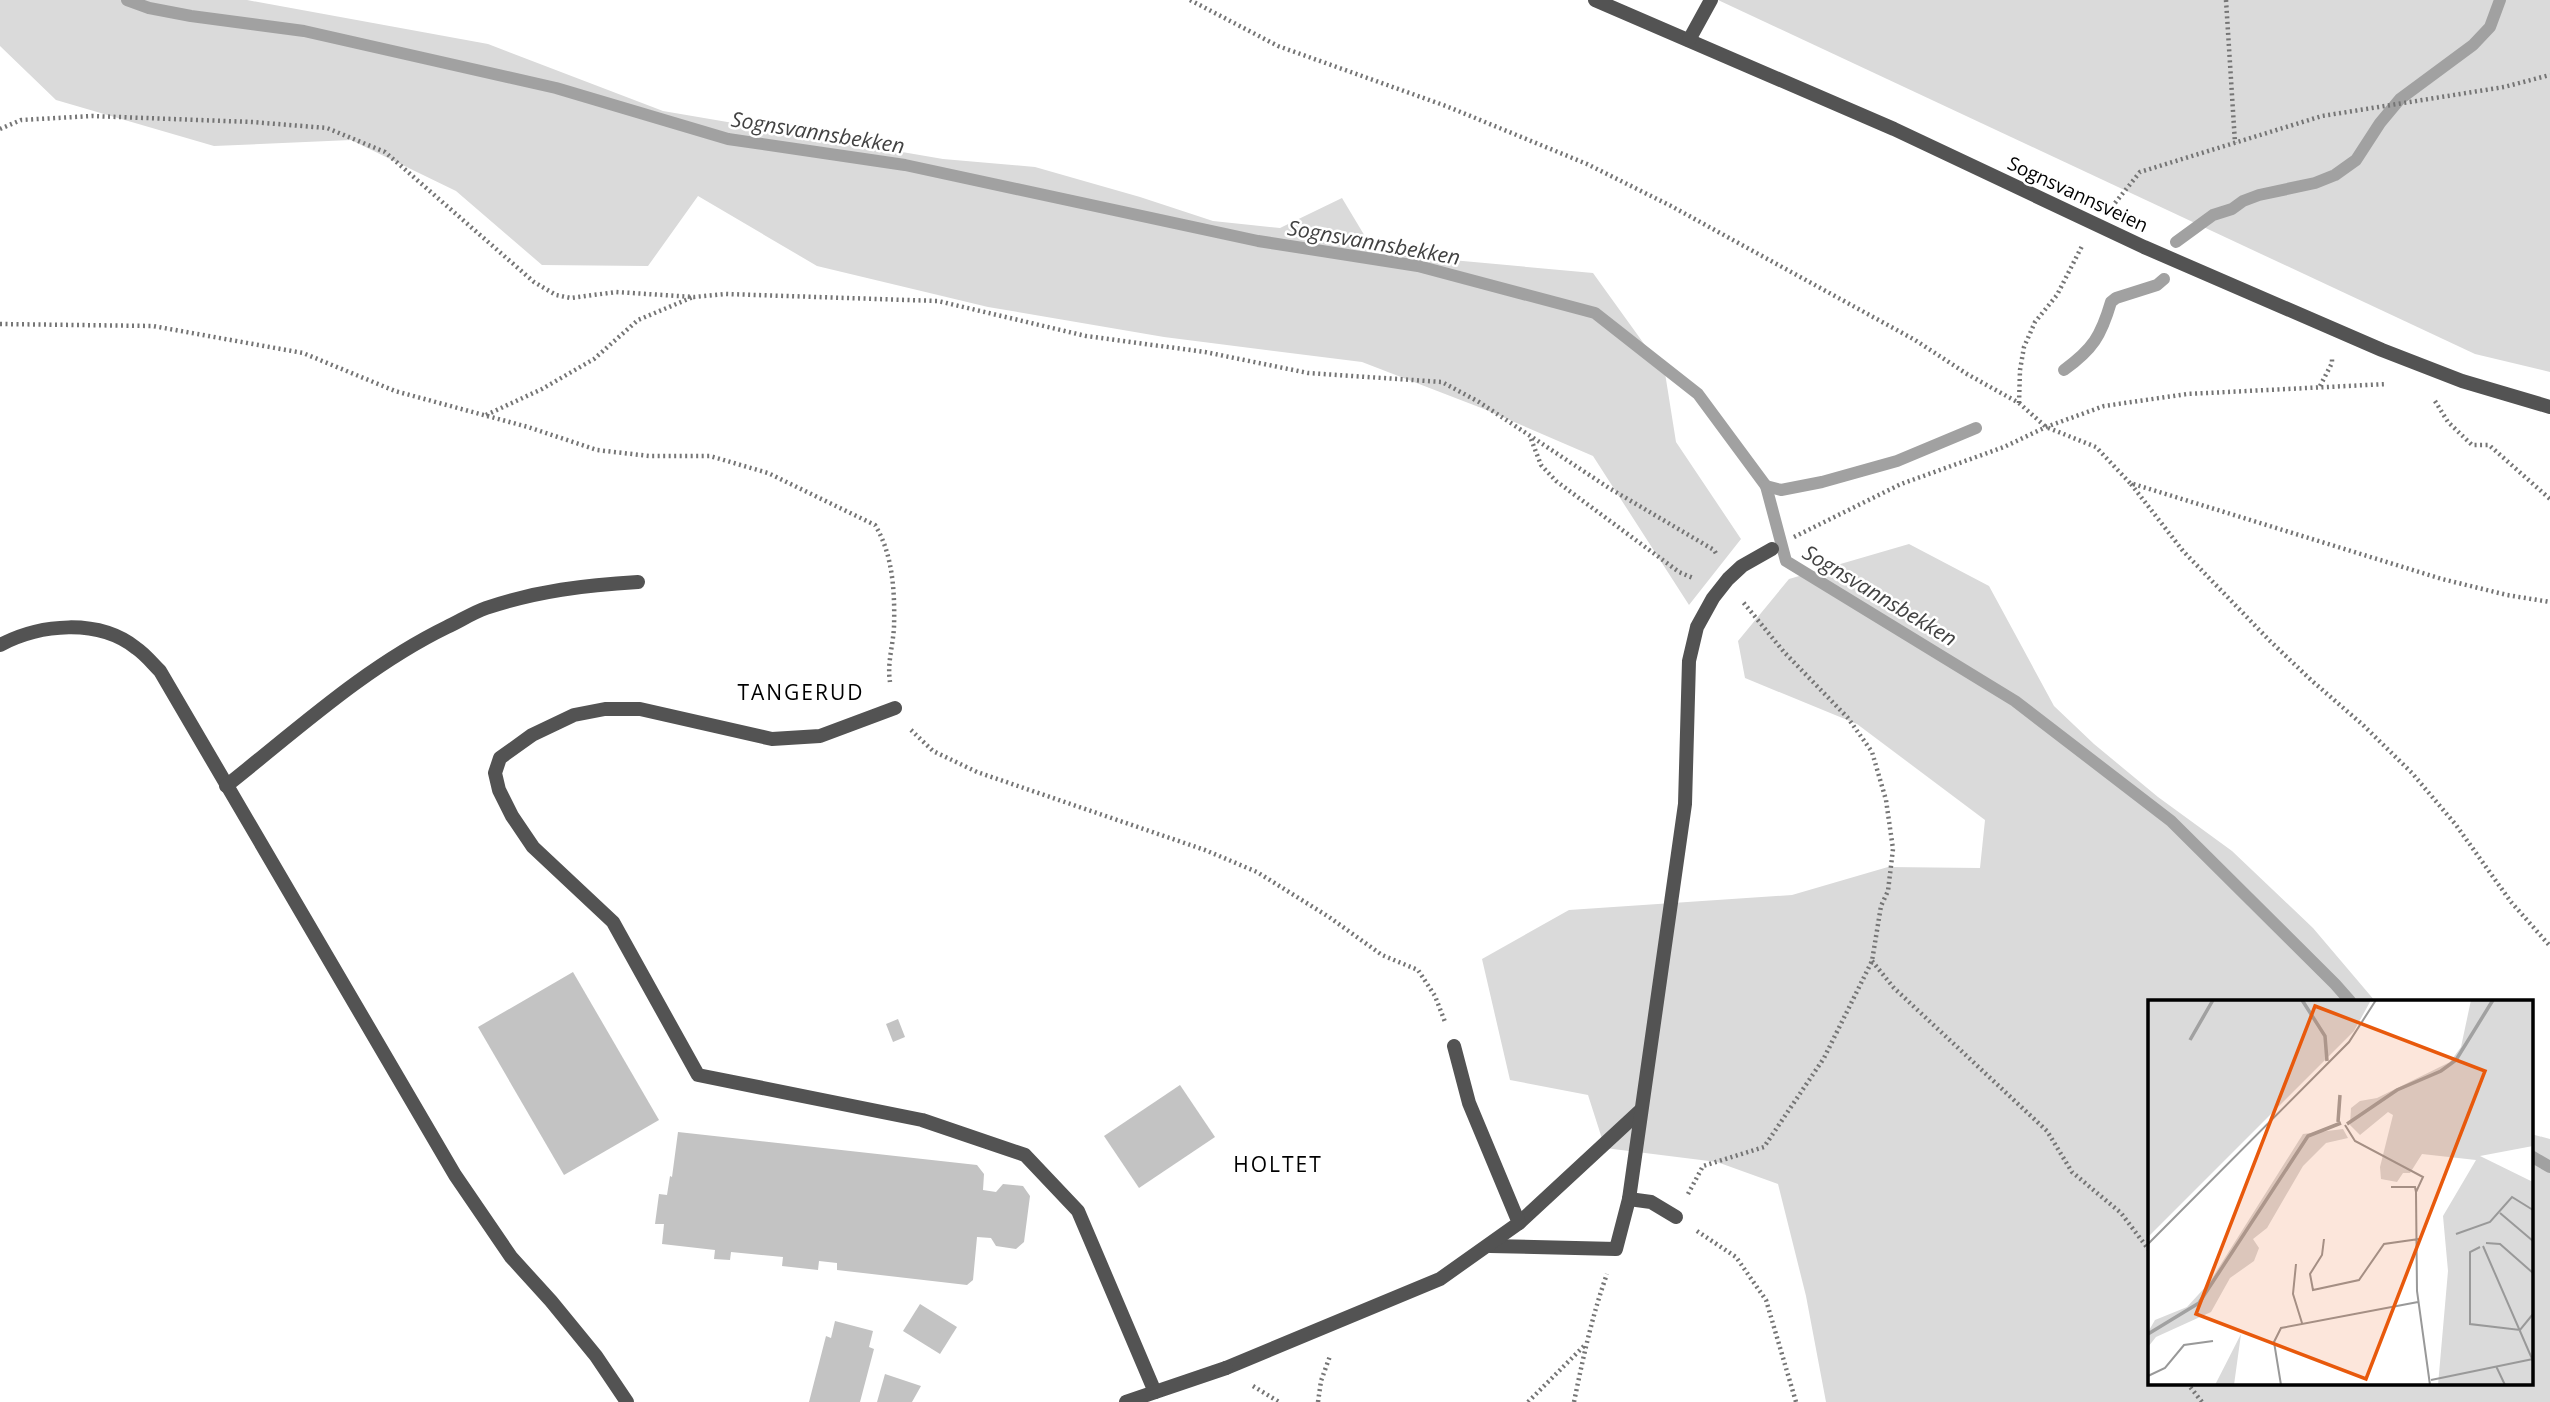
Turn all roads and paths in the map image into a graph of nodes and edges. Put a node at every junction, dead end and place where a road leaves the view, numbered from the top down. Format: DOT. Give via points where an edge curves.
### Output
graph roads {
  1 [pos="1190,0"];
  2 [pos="1595,0"];
  3 [pos="1711,0"];
  4 [pos="2226,0"];
  5 [pos="1689,40"];
  6 [pos="2550,75"];
  7 [pos="0,129"];
  8 [pos="2235,143"];
  9 [pos="2098,225"];
  10 [pos="694,297"];
  11 [pos="0,324"];
  12 [pos="2397,383"];
  13 [pos="2430,392"];
  14 [pos="2020,403"];
  15 [pos="2550,407"];
  16 [pos="485,415"];
  17 [pos="2046,427"];
  18 [pos="1531,437"];
  19 [pos="2130,483"];
  20 [pos="2550,499"];
  21 [pos="1789,540"];
  22 [pos="1772,549"];
  23 [pos="1728,579"];
  24 [pos="638,582"];
  25 [pos="1713,598"];
  26 [pos="2550,602"];
  27 [pos="0,645"];
  28 [pos="895,708"];
  29 [pos="226,786"];
  30 [pos="2550,946"];
  31 [pos="1871,961"];
  32 [pos="1454,1046"];
  33 [pos="1640,1111"];
  34 [pos="1629,1199"];
  35 [pos="1676,1217"];
  36 [pos="1519,1223"];
  37 [pos="1490,1246"];
  38 [pos="1616,1249"];
  39 [pos="2148,1249"];
  40 [pos="1341,1322"];
  41 [pos="1586,1344"];
  42 [pos="2188,1384"];
  43 [pos="1155,1392"];
  44 [pos="627,1402"];
  45 [pos="1126,1402"];
  46 [pos="1318,1402"];
  47 [pos="1528,1402"];
  48 [pos="1574,1402"];
  49 [pos="1796,1402"];
  50 [pos="2202,1402"];
  1 -- 14 [label="path" via="1278,46 1446,106 1587,164 1915,340"];
  2 -- 5 [label="street, Sognsvannsveien"];
  3 -- 5 [label="street"];
  4 -- 8 [label="path"];
  5 -- 9 [label="street, Sognsvannsveien"];
  6 -- 8 [label="path" via="2504,87 2322,116"];
  7 -- 10 [label="path" via="21,120 92,116 327,128 385,152 506,259 556,295 571,298 616,292"];
  8 -- 9 [label="path" via="2140,172"];
  9 -- 14 [label="path" via="2078,252 2057,295 2035,321 2024,347"];
  9 -- 15 [label="street, Sognsvannsveien" via="2382,350 2462,381"];
  10 -- 16 [label="path" via="638,320 594,359"];
  10 -- 18 [label="path" via="726,294 938,301 1086,335 1308,373 1442,382"];
  11 -- 16 [label="path" via="153,326 262,345 303,353 395,391"];
  12 -- 17 [label="path" via="2148,398 2104,405"];
  13 -- 20 [label="path" via="2448,422 2472,445 2489,445"];
  14 -- 17 [label="path"];
  16 -- 28 [label="path" via="597,450 710,456 768,473 875,524 892,574 894,628 888,668"];
  17 -- 19 [label="path" via="2096,447"];
  17 -- 21 [label="path" via="1901,484"];
  18 -- 23 [label="path" via="1714,550"];
  18 -- 25 [label="path" via="1541,465 1556,481 1679,572 1700,580"];
  19 -- 26 [label="path" via="2442,579"];
  19 -- 30 [label="path" via="2183,551 2250,620 2412,773"];
  22 -- 23 [label="street"];
  23 -- 25 [label="street"];
  23 -- 31 [label="path" via="1752,615 1848,718 1872,752 1886,800 1893,849"];
  24 -- 29 [label="street" via="539,593 483,609 412,644"];
  25 -- 33 [label="street" via="1696,627 1689,661 1685,804"];
  27 -- 29 [label="street" via="51,628 81,627 114,635 135,647 160,671"];
  28 -- 32 [label="path" via="933,751 977,772 1257,872 1382,955 1418,970 1436,996"];
  28 -- 43 [label="street" via="820,736 772,739 640,709 604,709 574,715 532,735 500,758 495,774 512,816 533,847 612,922 698,1075 922,1121 1025,1155 1078,1211"];
  29 -- 44 [label="street" via="455,1175 511,1257 596,1356"];
  31 -- 35 [label="path" via="1824,1058 1764,1147 1703,1166"];
  31 -- 39 [label="path" via="2047,1131 2072,1172 2120,1213"];
  32 -- 36 [label="street" via="1469,1103"];
  33 -- 34 [label="street"];
  33 -- 36 [label="street"];
  34 -- 35 [label="street" via="1651,1202"];
  34 -- 38 [label="street"];
  35 -- 49 [label="path" via="1736,1257 1766,1300"];
  36 -- 37 [label="street"];
  37 -- 38 [label="street"];
  37 -- 40 [label="street" via="1440,1279"];
  38 -- 41 [label="path"];
  40 -- 43 [label="street"];
  40 -- 46 [label="path"];
  41 -- 47 [label="path"];
  41 -- 48 [label="path"];
  42 -- 50 [label="path"];
  43 -- 45 [label="street"];
}
